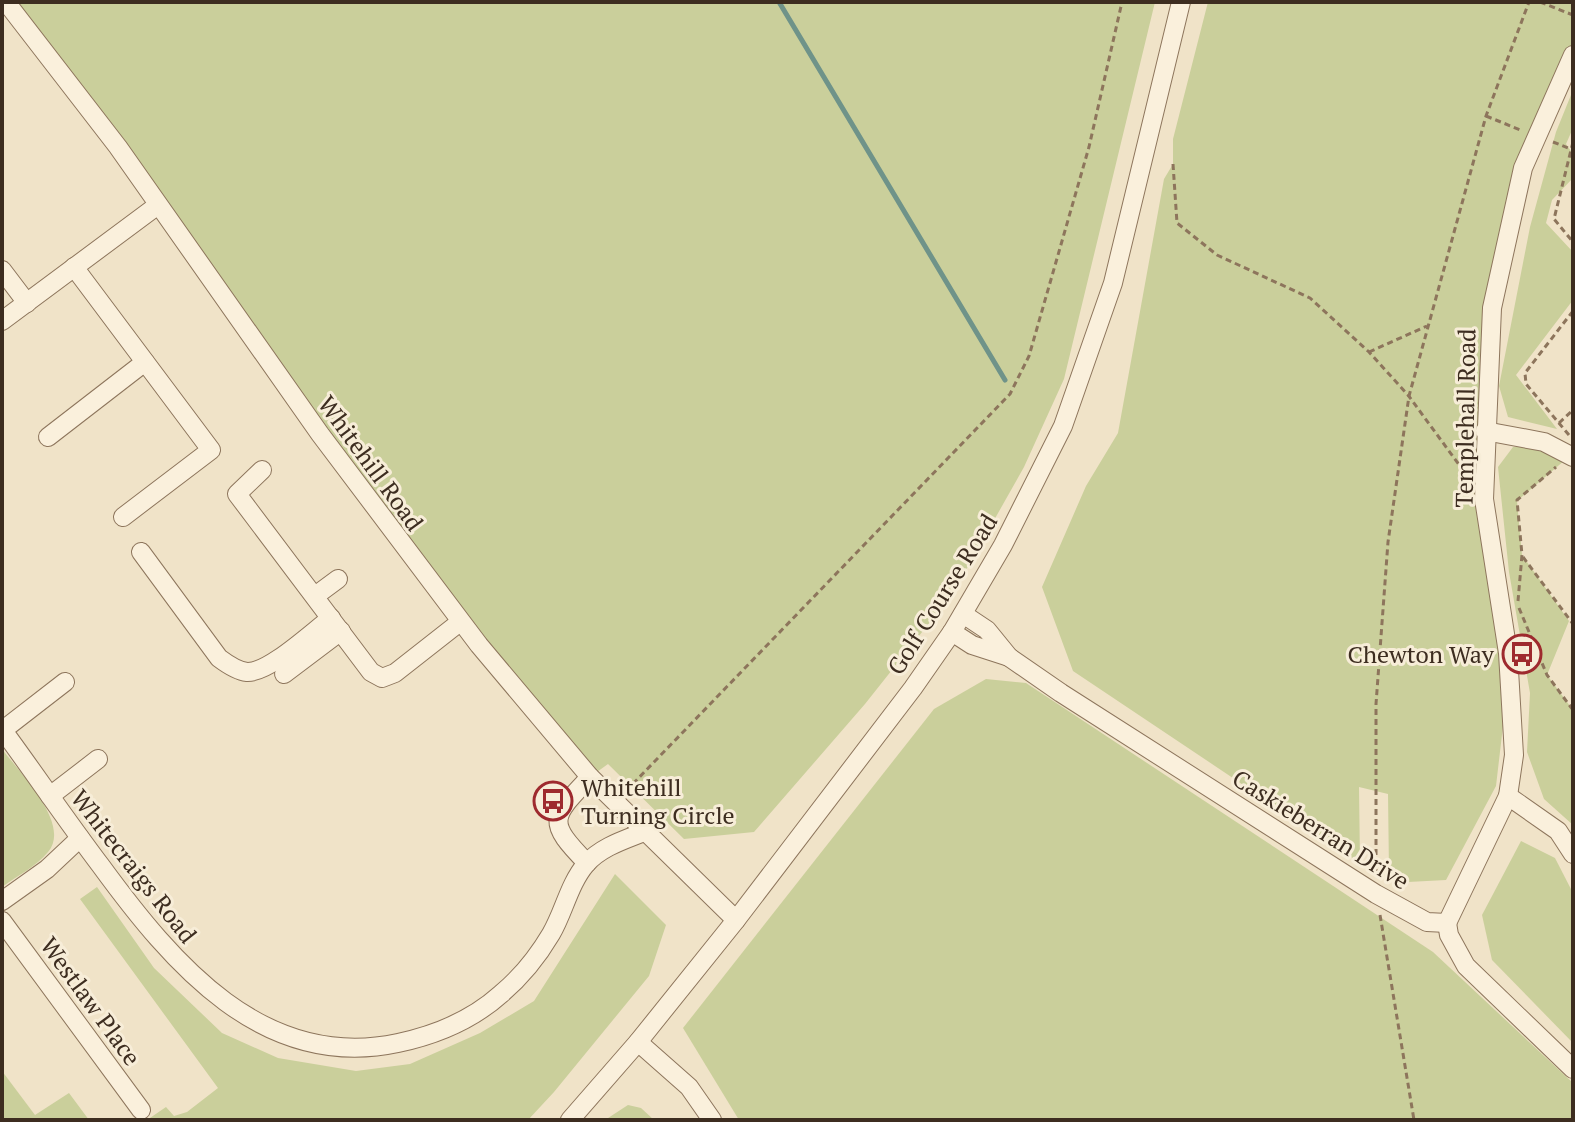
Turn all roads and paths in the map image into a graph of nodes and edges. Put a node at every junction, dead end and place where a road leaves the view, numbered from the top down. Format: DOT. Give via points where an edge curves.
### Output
graph roads {
  1 [pos="6,2"];
  2 [pos="1122,2"];
  3 [pos="1181,2"];
  4 [pos="1529,2"];
  5 [pos="1540,2"];
  6 [pos="1573,15"];
  7 [pos="1573,55"];
  8 [pos="1573,142"];
  9 [pos="1572,149"];
  10 [pos="1173,164"];
  11 [pos="158,205"];
  12 [pos="1573,242"];
  13 [pos="74,267"];
  14 [pos="2,270"];
  15 [pos="27,303"];
  16 [pos="1573,311"];
  17 [pos="2,321"];
  18 [pos="1427,326"];
  19 [pos="1369,352"];
  20 [pos="145,362"];
  21 [pos="1409,396"];
  22 [pos="1573,410"];
  23 [pos="1559,423"];
  24 [pos="1485,431"];
  25 [pos="48,437"];
  26 [pos="1573,440"];
  27 [pos="1569,459"];
  28 [pos="262,470"];
  29 [pos="1484,499"];
  30 [pos="123,517"];
  31 [pos="141,552"];
  32 [pos="1522,555"];
  33 [pos="338,579"];
  34 [pos="315,596"];
  35 [pos="963,614"];
  36 [pos="460,622"];
  37 [pos="336,624"];
  38 [pos="1573,624"];
  39 [pos="952,632"];
  40 [pos="1009,657"];
  41 [pos="284,674"];
  42 [pos="65,682"];
  43 [pos="1573,710"];
  44 [pos="3,730"];
  45 [pos="98,759"];
  46 [pos="590,777"];
  47 [pos="50,796"];
  48 [pos="1508,796"];
  49 [pos="615,802"];
  50 [pos="644,832"];
  51 [pos="80,838"];
  52 [pos="1573,854"];
  53 [pos="587,863"];
  54 [pos="1376,894"];
  55 [pos="2,901"];
  56 [pos="736,920"];
  57 [pos="2,921"];
  58 [pos="1447,923"];
  59 [pos="638,1042"];
  60 [pos="1573,1069"];
  61 [pos="141,1110"];
  62 [pos="570,1120"];
  63 [pos="712,1120"];
  64 [pos="1414,1120"];
  1 -- 11 [label="street, Whitehill Road"];
  2 -- 49 [label="path" via="1089,147 1029,356 1010,394"];
  3 -- 35 [label="street, Golf Course Road" via="1113,283 1068,412"];
  4 -- 18 [label="path" via="1486,116"];
  5 -- 6 [label="path"];
  7 -- 24 [label="street, Templehall Road" via="1523,168 1492,308"];
  8 -- 9 [label="path"];
  9 -- 12 [label="path" via="1554,219"];
  10 -- 19 [label="path" via="1177,223 1217,255 1310,298"];
  11 -- 13 [label="street"];
  11 -- 36 [label="street, Whitehill Road"];
  13 -- 15 [label="street"];
  13 -- 20 [label="street"];
  14 -- 15 [label="street"];
  15 -- 17 [label="street"];
  16 -- 23 [label="path" via="1525,373 1526,384"];
  18 -- 19 [label="path"];
  18 -- 21 [label="path"];
  19 -- 21 [label="path"];
  20 -- 25 [label="street"];
  20 -- 30 [label="street" via="211,450"];
  21 -- 29 [label="path"];
  21 -- 54 [label="path" via="1388,542 1376,704"];
  22 -- 23 [label="path"];
  23 -- 26 [label="path"];
  24 -- 27 [label="street" via="1544,442"];
  24 -- 29 [label="street, Templehall Road"];
  27 -- 32 [label="path" via="1517,500"];
  28 -- 34 [label="street" via="237,494"];
  29 -- 48 [label="street, Templehall Road" via="1508,653 1514,755"];
  31 -- 37 [label="street" via="219,658 232,667 248,672 266,667"];
  32 -- 38 [label="path"];
  32 -- 43 [label="path" via="1518,605 1547,675"];
  33 -- 34 [label="street"];
  34 -- 37 [label="street"];
  35 -- 39 [label="street, Golf Course Road"];
  35 -- 40 [label="street, Caskieberran Drive" via="987,630"];
  36 -- 37 [label="street" via="382,678 371,672"];
  36 -- 46 [label="street, Whitehill Road"];
  37 -- 41 [label="street"];
  39 -- 40 [label="street, Caskieberran Drive"];
  39 -- 56 [label="street, Golf Course Road"];
  40 -- 54 [label="street, Caskieberran Drive"];
  42 -- 44 [label="street"];
  44 -- 47 [label="street, Whitecraigs Road"];
  45 -- 47 [label="street"];
  46 -- 49 [label="street, Whitehill Road"];
  46 -- 53 [label="street" via="566,803 558,822 564,840"];
  47 -- 51 [label="street, Whitecraigs Road"];
  48 -- 52 [label="street" via="1558,831"];
  48 -- 58 [label="street, Templehall Road"];
  49 -- 50 [label="street, Whitehill Road"];
  50 -- 53 [label="street, Whitecraigs Road" via="613,844"];
  50 -- 56 [label="street, Whitehill Road"];
  51 -- 53 [label="street, Whitecraigs Road" via="160,942 216,997 275,1030 350,1048 382,1047 426,1036 476,1013 502,993 552,933"];
  51 -- 55 [label="street"];
  54 -- 58 [label="street, Caskieberran Drive" via="1427,922"];
  54 -- 64 [label="path"];
  56 -- 59 [label="street, Golf Course Road"];
  57 -- 61 [label="street, Westlaw Place"];
  58 -- 60 [label="street" via="1466,966"];
  59 -- 62 [label="street, Golf Course Road"];
  59 -- 63 [label="street" via="689,1087"];
}
